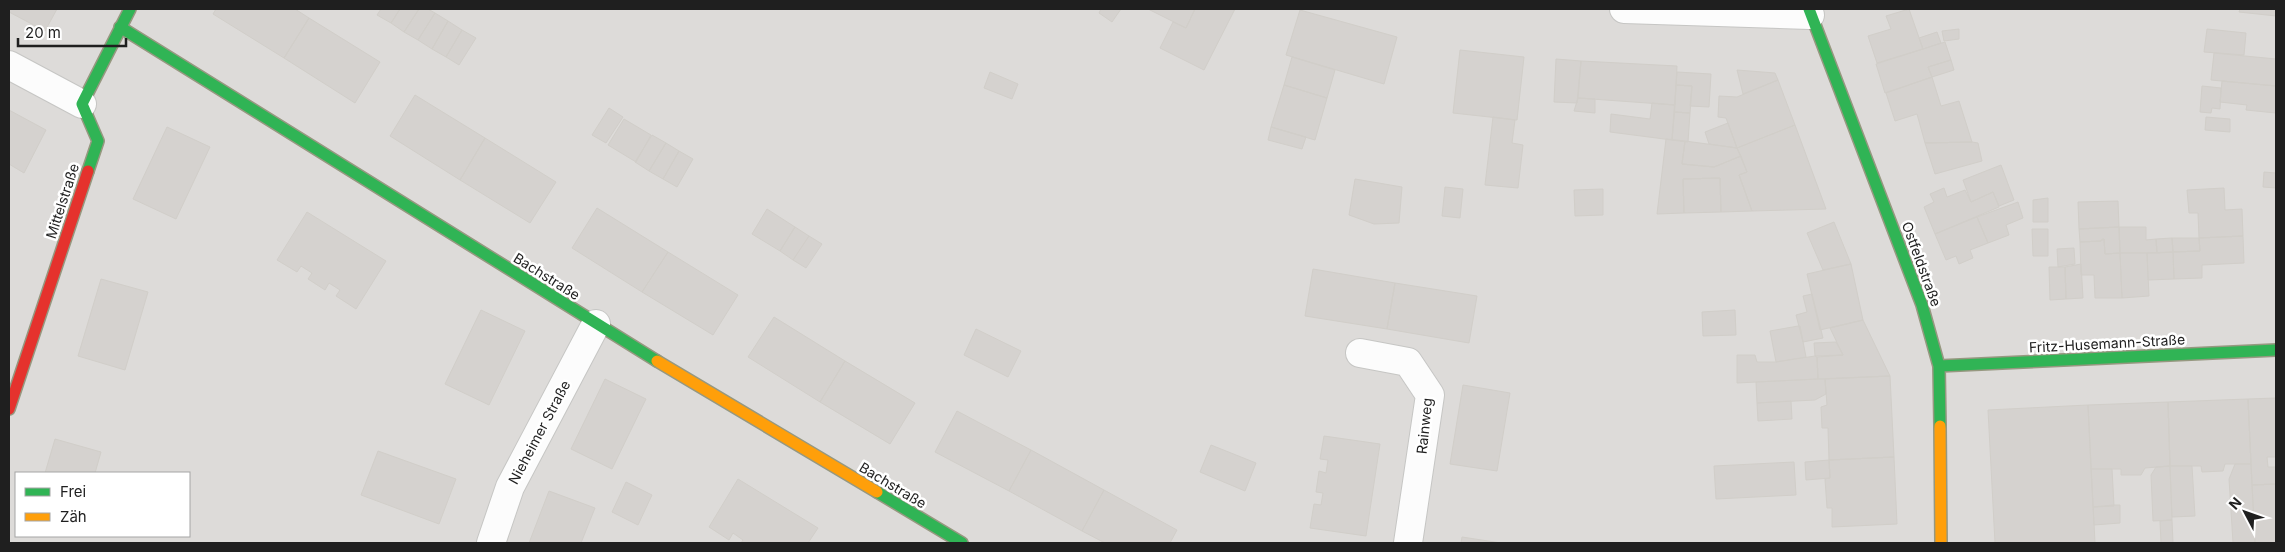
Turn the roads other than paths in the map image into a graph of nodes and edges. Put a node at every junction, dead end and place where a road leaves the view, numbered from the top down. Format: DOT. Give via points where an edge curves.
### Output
graph roads {
  1 [pos="130,9"];
  2 [pos="1624,9"];
  3 [pos="1809,12"];
  4 [pos="120,27"];
  5 [pos="9,65"];
  6 [pos="82,104"];
  7 [pos="596,324"];
  8 [pos="2276,350"];
  9 [pos="1360,353"];
  10 [pos="1939,366"];
  11 [pos="9,409"];
  12 [pos="491,543"];
  13 [pos="962,543"];
  14 [pos="1408,543"];
  15 [pos="1941,543"];
  1 -- 4 [label="street"];
  2 -- 3 [label="street"];
  3 -- 10 [label="street, Ostfeldstraße" via="1922,305"];
  4 -- 6 [label="street"];
  4 -- 7 [label="street, Bachstraße"];
  5 -- 6 [label="street"];
  6 -- 11 [label="street, Mittelstraße" via="98,141"];
  7 -- 12 [label="street, Nieheimer Straße" via="510,487"];
  7 -- 13 [label="street, Bachstraße"];
  8 -- 10 [label="street, Fritz-Husemann-Straße"];
  9 -- 14 [label="street, Rainweg" via="1408,362 1430,395"];
  10 -- 15 [label="street, Ostfeldstraße"];
}
